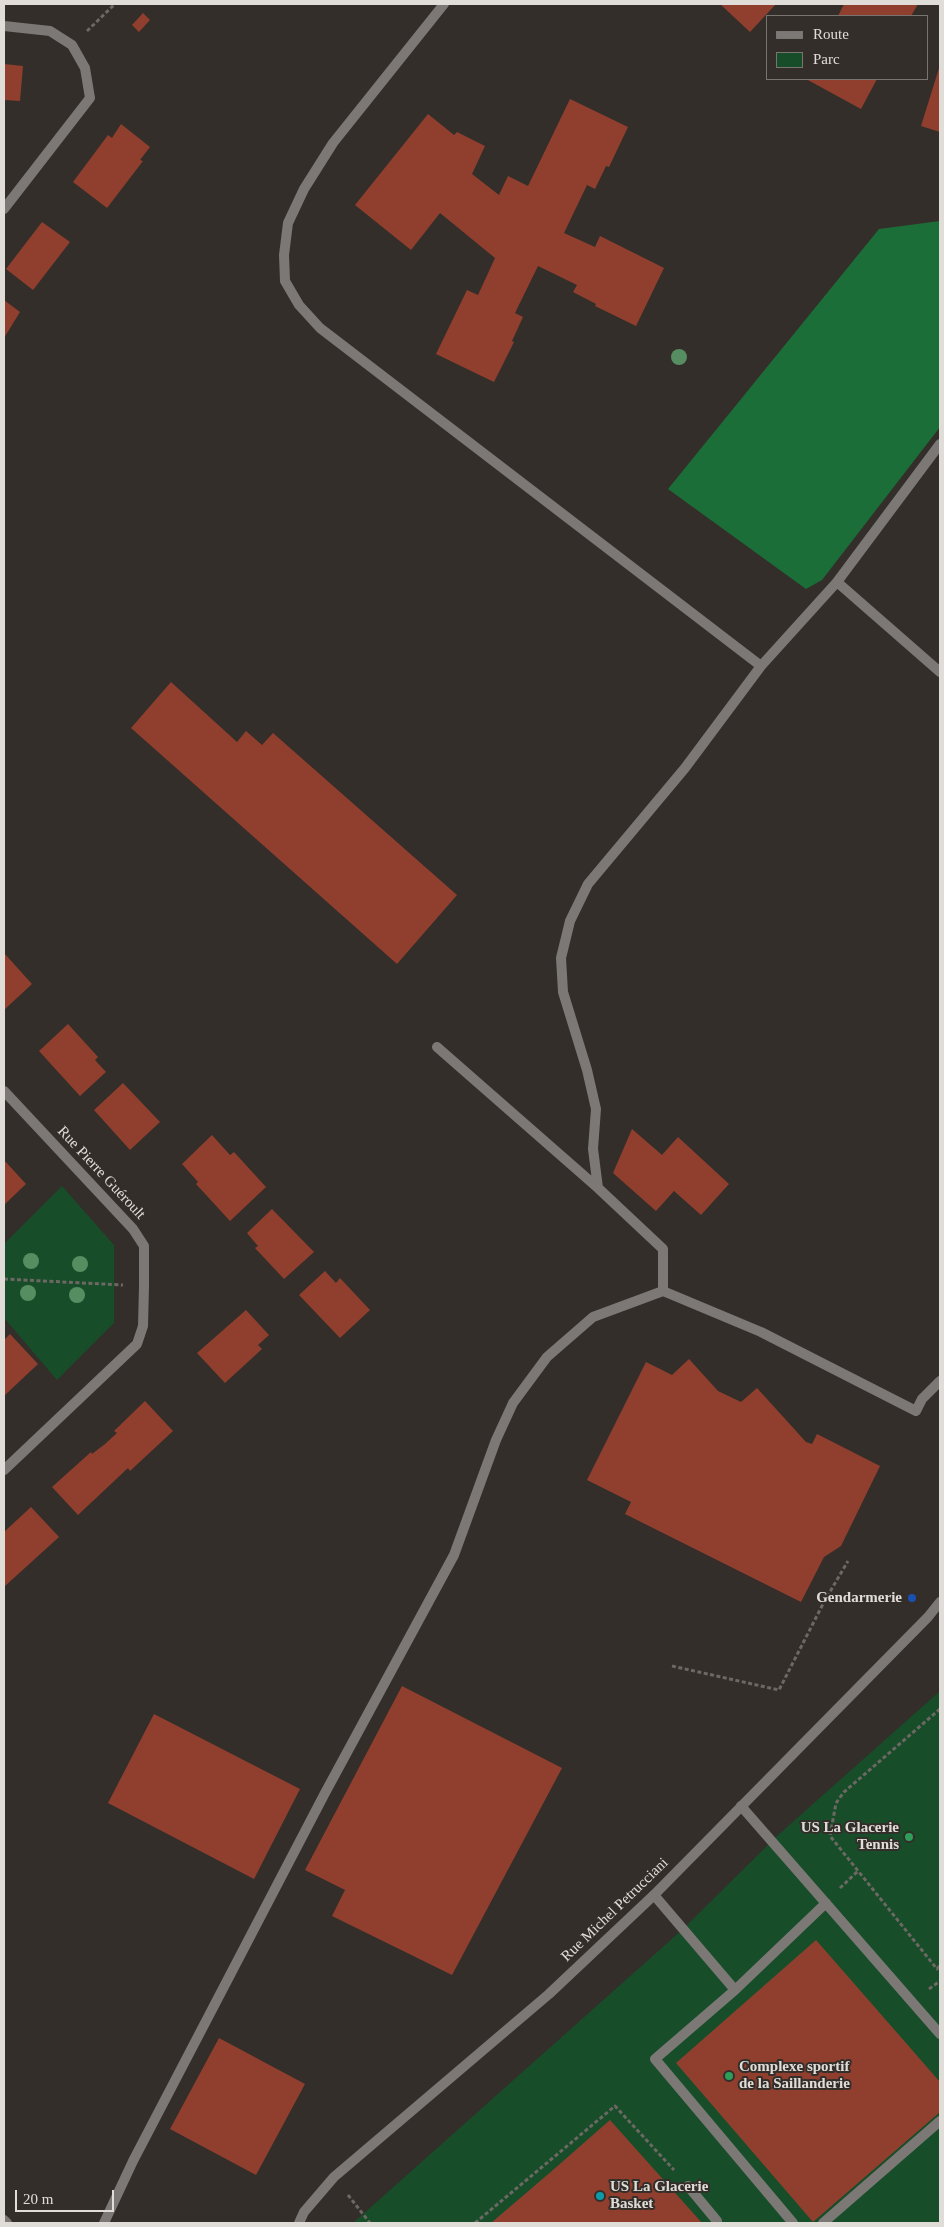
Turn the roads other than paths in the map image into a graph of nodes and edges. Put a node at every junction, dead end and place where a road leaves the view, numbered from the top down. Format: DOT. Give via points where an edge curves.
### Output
graph roads {
  1 [pos="444,4"];
  2 [pos="4,26"];
  3 [pos="4,209"];
  4 [pos="940,444"];
  5 [pos="837,582"];
  6 [pos="762,666"];
  7 [pos="940,672"];
  8 [pos="437,1047"];
  9 [pos="4,1091"];
  10 [pos="598,1188"];
  11 [pos="663,1291"];
  12 [pos="940,1381"];
  13 [pos="4,1470"];
  14 [pos="940,1602"];
  15 [pos="741,1806"];
  16 [pos="654,1895"];
  17 [pos="826,1903"];
  18 [pos="735,1990"];
  19 [pos="940,2034"];
  20 [pos="940,2121"];
  21 [pos="688,2186"];
  22 [pos="4,2220"];
  23 [pos="7,2223"];
  24 [pos="104,2223"];
  25 [pos="298,2223"];
  26 [pos="717,2223"];
  27 [pos="793,2223"];
  28 [pos="823,2223"];
  1 -- 6 [label="street" via="333,142 304,189 288,223 285,281 298,304 320,328"];
  2 -- 3 [label="street" via="50,31 72,45 85,68 90,98"];
  4 -- 5 [label="street"];
  5 -- 6 [label="street"];
  5 -- 7 [label="street"];
  6 -- 10 [label="street" via="685,768 588,884 570,921 561,958 563,992 596,1109 594,1149"];
  8 -- 10 [label="street"];
  9 -- 13 [label="street, Rue Pierre Guéroult" via="133,1228 144,1246 143,1326 137,1344"];
  10 -- 11 [label="street" via="663,1249"];
  11 -- 12 [label="street" via="761,1332 916,1411 922,1399"];
  11 -- 24 [label="street" via="593,1318 547,1357 513,1403 454,1555 325,1793 129,2168"];
  14 -- 15 [label="street, Rue Michel Petrucciani"];
  15 -- 16 [label="street, Rue Michel Petrucciani"];
  15 -- 17 [label="street"];
  16 -- 18 [label="street"];
  16 -- 25 [label="street, Rue Michel Petrucciani" via="549,1994 334,2177"];
  17 -- 18 [label="street"];
  17 -- 19 [label="street"];
  18 -- 27 [label="street" via="655,2059"];
  20 -- 28 [label="street"];
  21 -- 26 [label="street"];
  22 -- 23 [label="street"];
}
